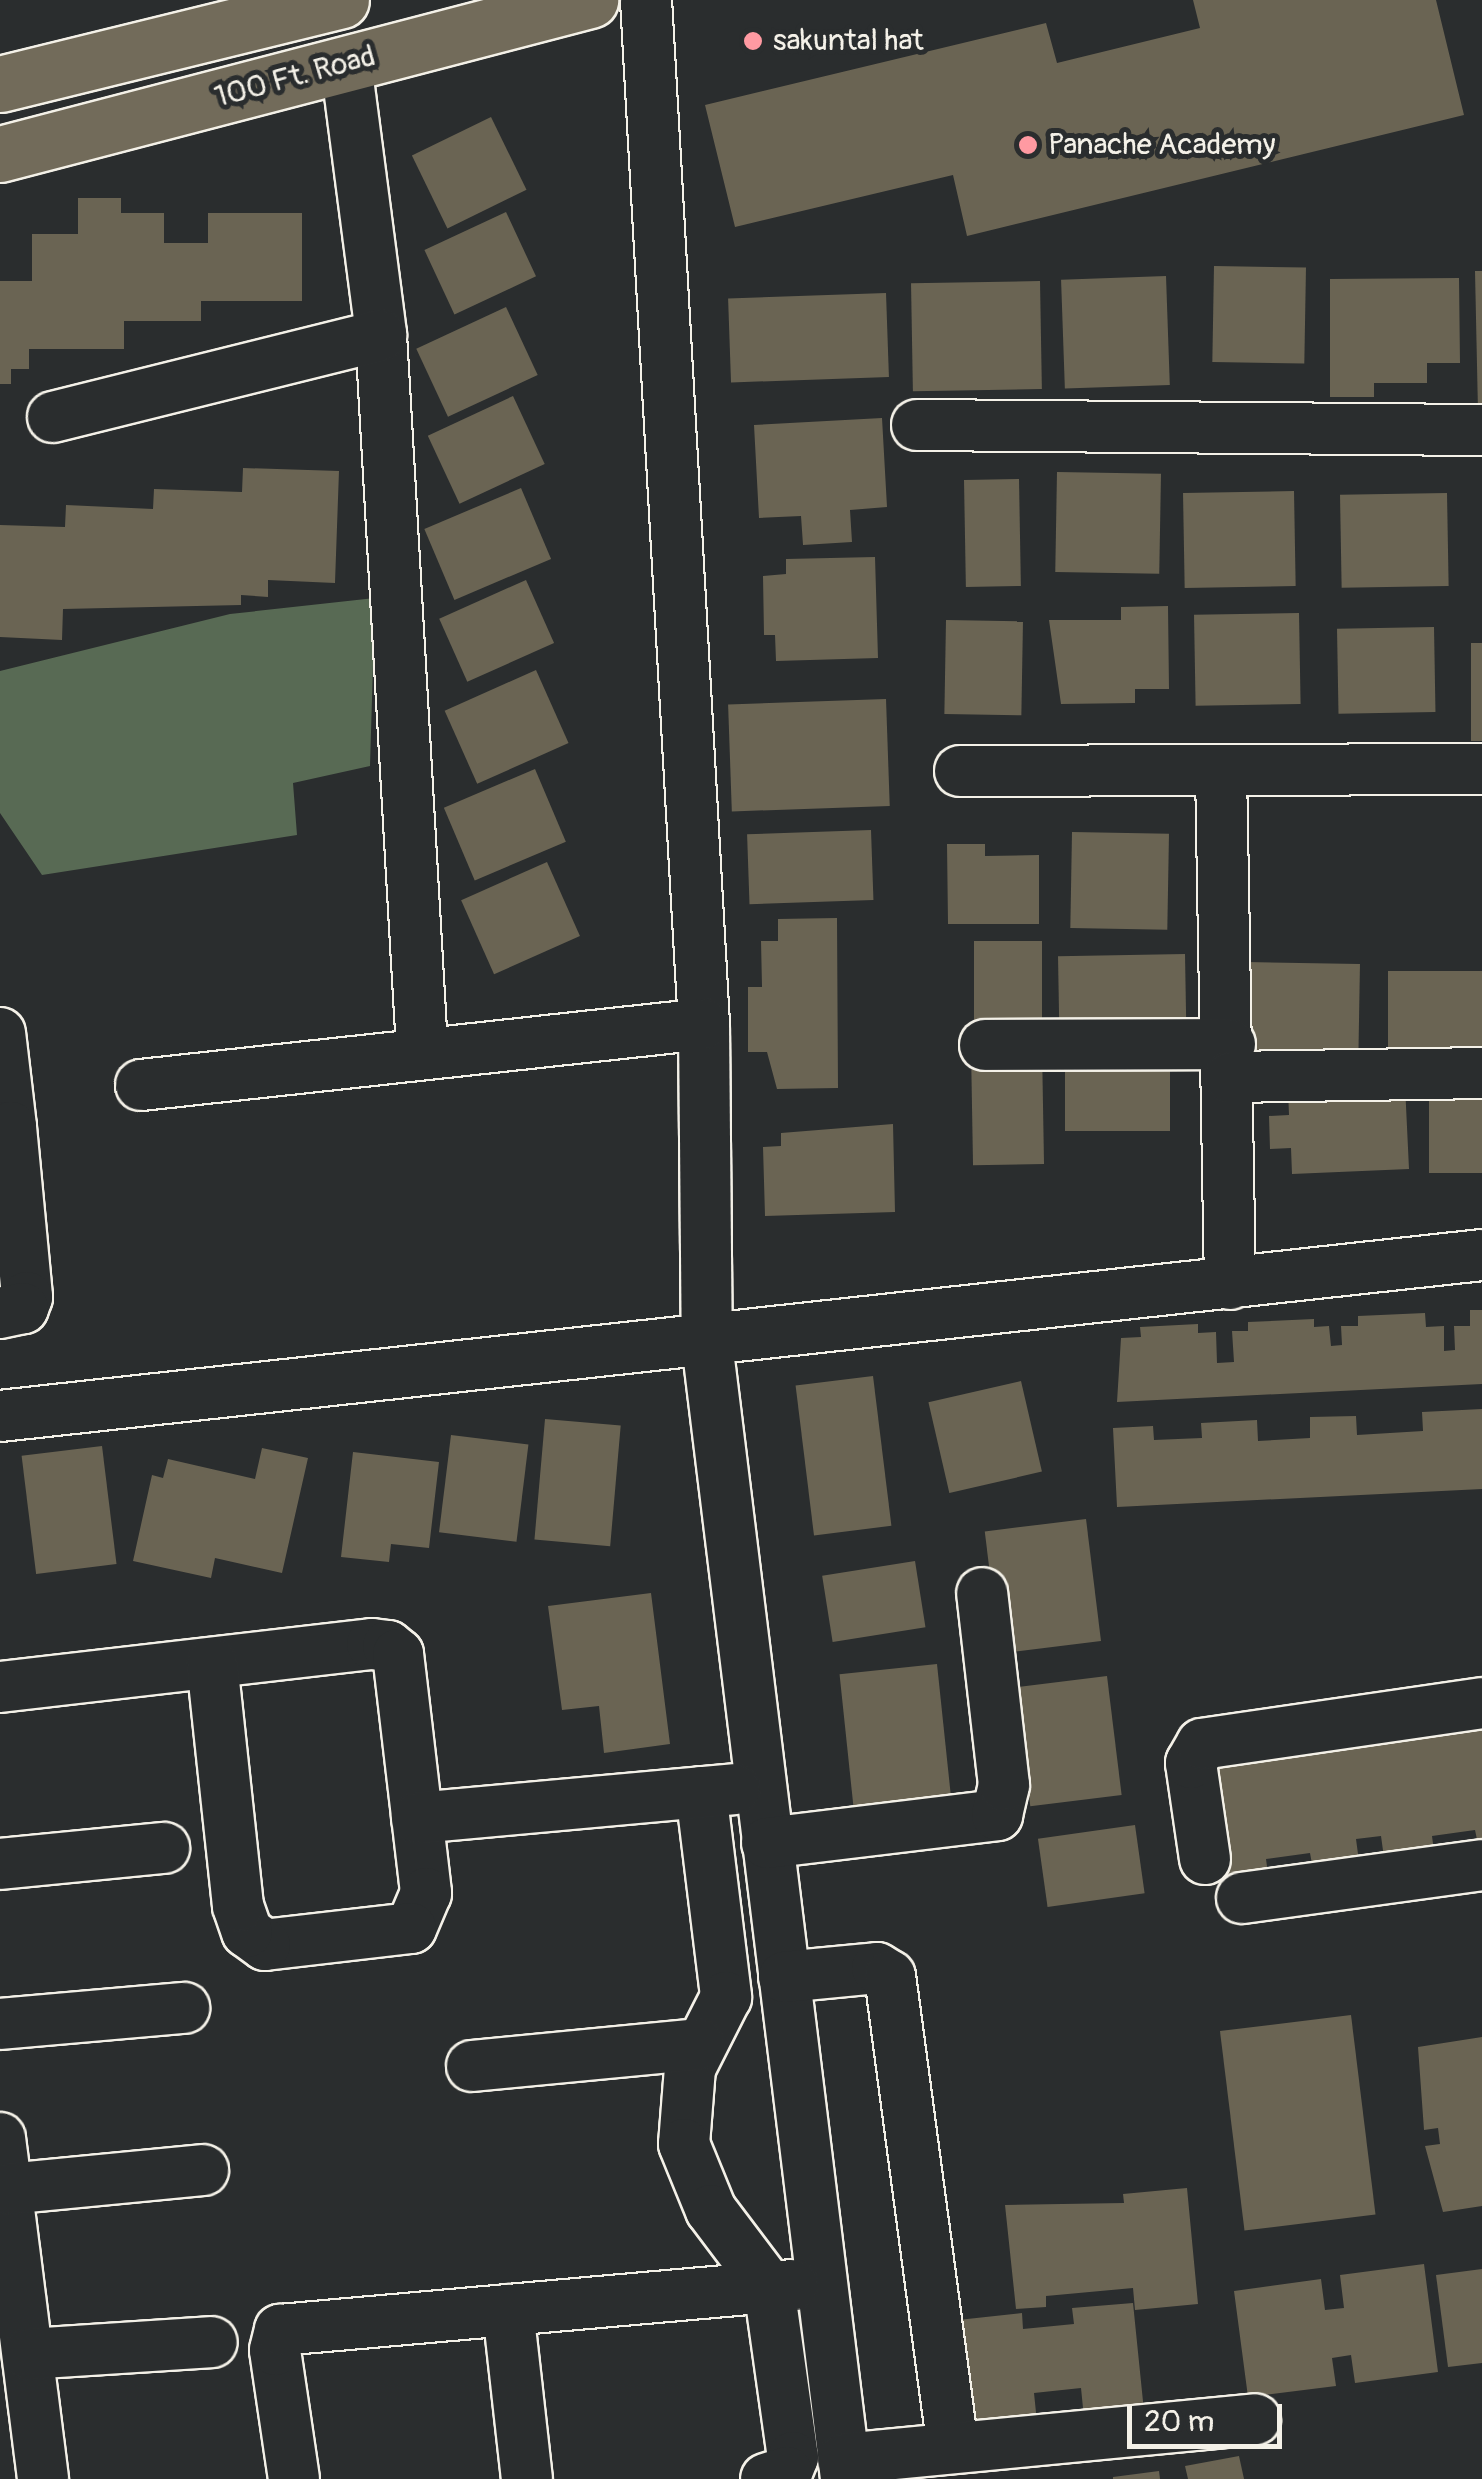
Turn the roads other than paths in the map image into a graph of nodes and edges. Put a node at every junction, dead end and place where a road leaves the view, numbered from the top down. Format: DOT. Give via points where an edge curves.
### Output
graph roads {
  1 [pos="341,0"];
  2 [pos="590,0"];
  3 [pos="646,0"];
  4 [pos="346,64"];
  5 [pos="0,84"];
  6 [pos="0,154"];
  7 [pos="381,335"];
  8 [pos="53,417"];
  9 [pos="917,426"];
  10 [pos="1482,430"];
  11 [pos="1482,769"];
  12 [pos="1221,770"];
  13 [pos="960,771"];
  14 [pos="704,1024"];
  15 [pos="0,1033"];
  16 [pos="985,1044"];
  17 [pos="422,1049"];
  18 [pos="1230,1060"];
  19 [pos="1482,1074"];
  20 [pos="142,1084"];
  21 [pos="5,1128"];
  22 [pos="1482,1255"];
  23 [pos="1230,1284"];
  24 [pos="0,1314"];
  25 [pos="706,1342"];
  26 [pos="0,1416"];
  27 [pos="982,1593"];
  28 [pos="212,1663"];
  29 [pos="0,1687"];
  30 [pos="1482,1703"];
  31 [pos="761,1787"];
  32 [pos="701,1792"];
  33 [pos="417,1818"];
  34 [pos="767,1843"];
  35 [pos="164,1848"];
  36 [pos="1205,1858"];
  37 [pos="0,1864"];
  38 [pos="1482,1864"];
  39 [pos="1242,1898"];
  40 [pos="785,1985"];
  41 [pos="726,1996"];
  42 [pos="184,2008"];
  43 [pos="0,2024"];
  44 [pos="699,2044"];
  45 [pos="472,2066"];
  46 [pos="0,2138"];
  47 [pos="203,2170"];
  48 [pos="7,2189"];
  49 [pos="820,2284"];
  50 [pos="769,2287"];
  51 [pos="508,2310"];
  52 [pos="212,2342"];
  53 [pos="28,2354"];
  54 [pos="1255,2419"];
  55 [pos="953,2448"];
  56 [pos="845,2469"];
  57 [pos="43,2479"];
  58 [pos="294,2479"];
  59 [pos="527,2479"];
  60 [pos="766,2479"];
  1 -- 5 [label="main road"];
  2 -- 4 [label="main road, 100 Ft. Road"];
  3 -- 14 [label="street"];
  4 -- 6 [label="main road, 100 Ft. Road"];
  4 -- 7 [label="street"];
  7 -- 8 [label="street"];
  7 -- 17 [label="street"];
  9 -- 10 [label="street"];
  11 -- 12 [label="street"];
  12 -- 13 [label="street"];
  12 -- 18 [label="street"];
  14 -- 17 [label="street"];
  14 -- 25 [label="street"];
  15 -- 21 [label="street"];
  16 -- 18 [label="street"];
  17 -- 20 [label="street"];
  18 -- 19 [label="street"];
  18 -- 23 [label="street"];
  21 -- 24 [label="street" via="27,1298 23,1308"];
  22 -- 23 [label="street"];
  23 -- 25 [label="street"];
  25 -- 26 [label="street"];
  25 -- 31 [label="street"];
  27 -- 34 [label="street" via="1004,1785 997,1815"];
  28 -- 29 [label="street"];
  28 -- 33 [label="street" via="388,1646 398,1654"];
  28 -- 33 [label="street" via="238,1906 247,1932 265,1944 411,1928 426,1893"];
  30 -- 36 [label="street" via="1202,1744 1192,1763"];
  31 -- 32 [label="street"];
  31 -- 34 [label="street"];
  32 -- 33 [label="street"];
  32 -- 41 [label="street"];
  34 -- 40 [label="street"];
  35 -- 37 [label="street"];
  38 -- 39 [label="street"];
  40 -- 41 [label="street"];
  40 -- 49 [label="street"];
  40 -- 55 [label="street" via="877,1968 890,1976"];
  41 -- 44 [label="street"];
  42 -- 43 [label="street"];
  44 -- 45 [label="street"];
  44 -- 50 [label="street" via="683,2100 692,2172"];
  46 -- 48 [label="street"];
  47 -- 48 [label="street"];
  48 -- 53 [label="street"];
  49 -- 50 [label="street"];
  49 -- 56 [label="street"];
  50 -- 51 [label="street"];
  50 -- 60 [label="street" via="792,2457 787,2472"];
  51 -- 58 [label="street" via="280,2330 276,2350"];
  51 -- 59 [label="street"];
  52 -- 53 [label="street"];
  53 -- 57 [label="street"];
  54 -- 55 [label="street"];
  55 -- 56 [label="street"];
}
